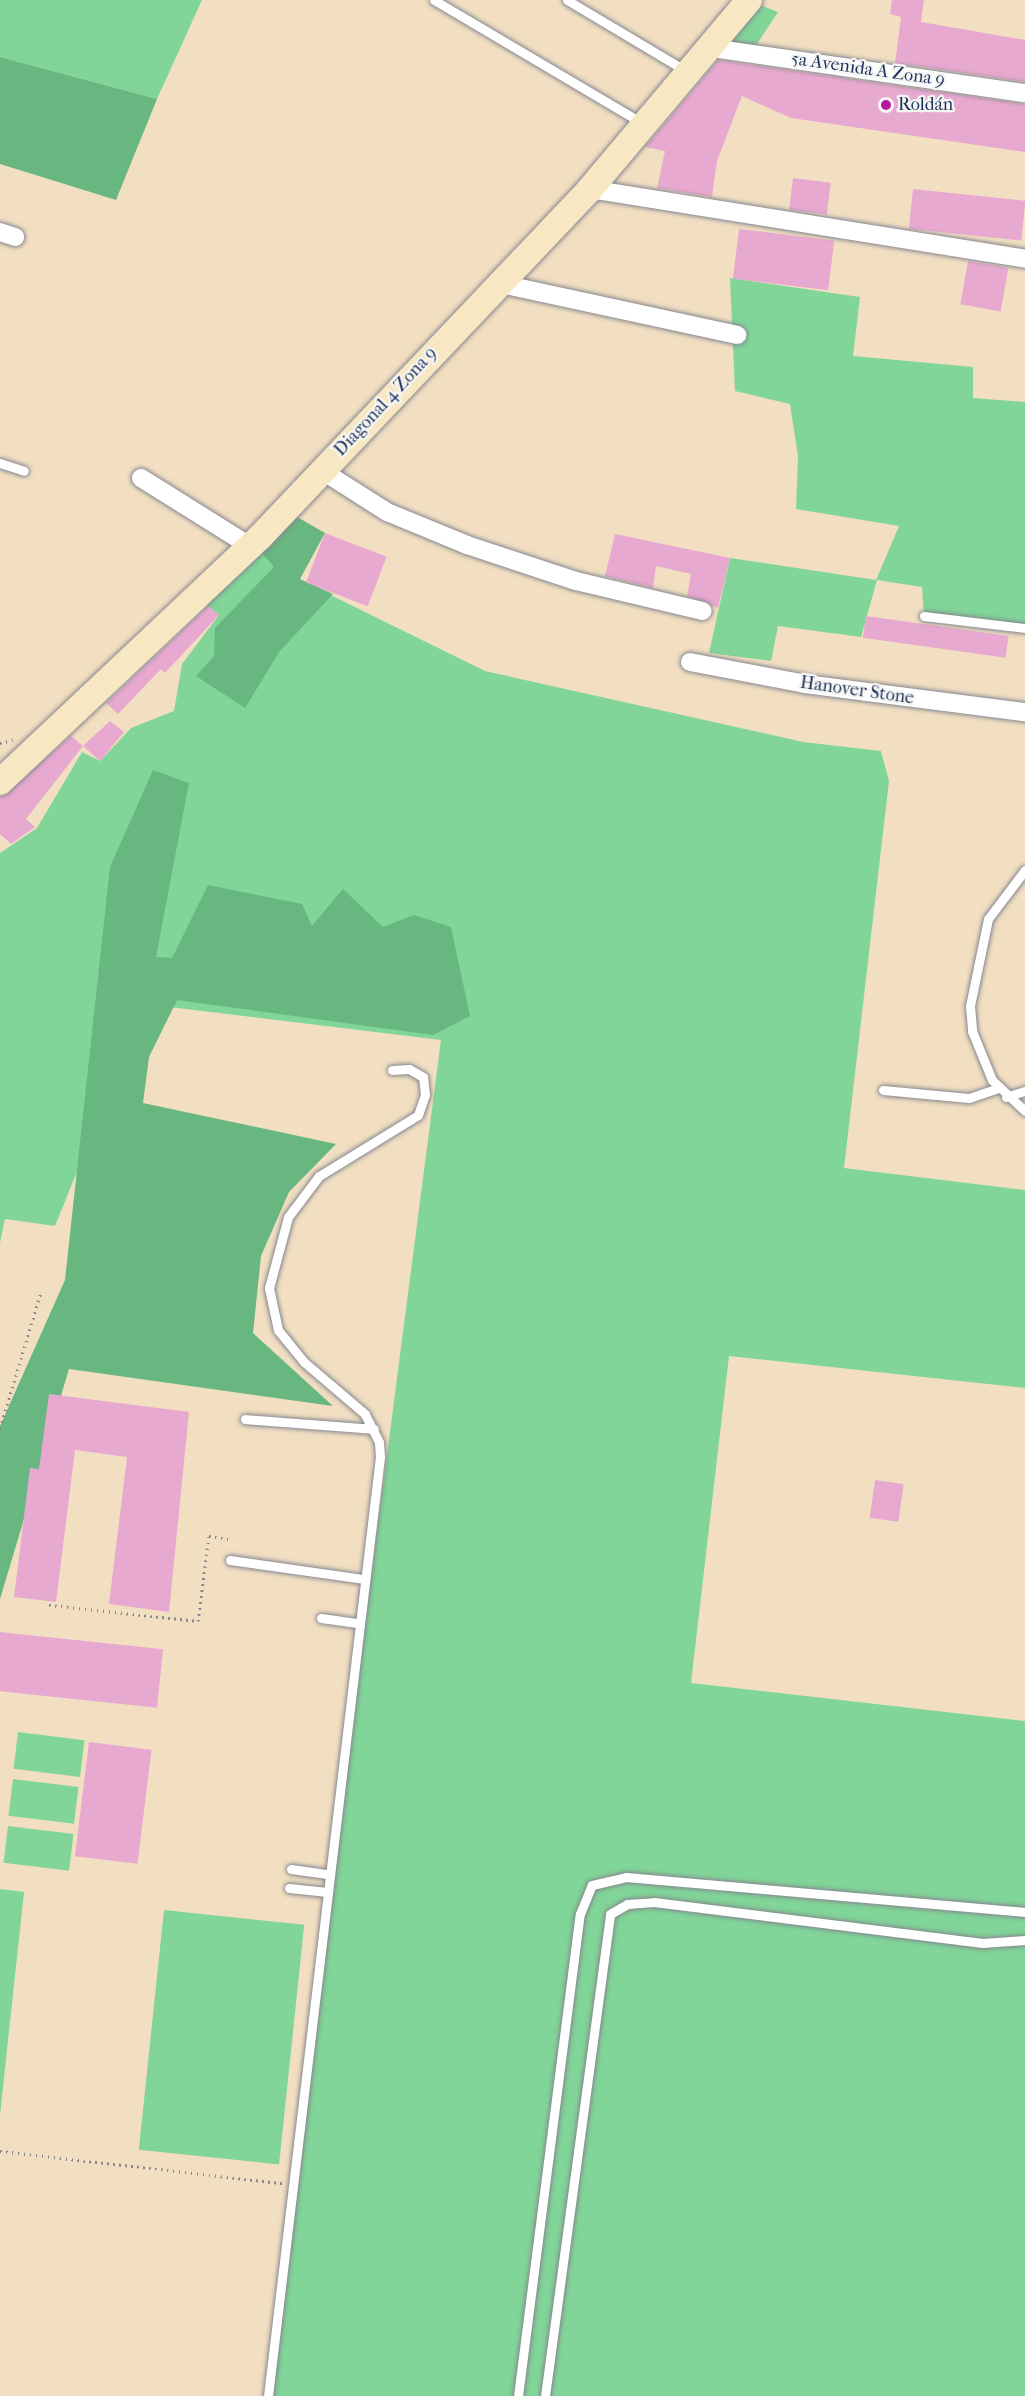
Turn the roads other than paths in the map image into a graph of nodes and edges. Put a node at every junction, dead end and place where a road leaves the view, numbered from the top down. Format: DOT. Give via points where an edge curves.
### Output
graph roads {
  1 [pos="434,0"];
  2 [pos="567,0"];
  3 [pos="749,0"];
  4 [pos="711,48"];
  5 [pos="690,74"];
  6 [pos="1025,93"];
  7 [pos="646,125"];
  8 [pos="590,189"];
  9 [pos="1025,259"];
  10 [pos="497,283"];
  11 [pos="737,335"];
  12 [pos="0,463"];
  13 [pos="321,470"];
  14 [pos="24,471"];
  15 [pos="141,478"];
  16 [pos="250,546"];
  17 [pos="703,611"];
  18 [pos="924,616"];
  19 [pos="1025,628"];
  20 [pos="690,662"];
  21 [pos="1025,712"];
  22 [pos="0,782"];
  23 [pos="1025,870"];
  24 [pos="392,1070"];
  25 [pos="998,1088"];
  26 [pos="883,1090"];
  27 [pos="1025,1091"];
  28 [pos="1006,1097"];
  29 [pos="1025,1111"];
  30 [pos="245,1419"];
  31 [pos="374,1429"];
  32 [pos="231,1560"];
  33 [pos="363,1579"];
  34 [pos="321,1618"];
  35 [pos="357,1623"];
  36 [pos="291,1869"];
  37 [pos="327,1874"];
  38 [pos="289,1888"];
  39 [pos="325,1892"];
  40 [pos="1025,1912"];
  41 [pos="1025,1940"];
  42 [pos="268,2396"];
  43 [pos="518,2396"];
  44 [pos="545,2396"];
  1 -- 7 [label="lane"];
  2 -- 5 [label="lane"];
  3 -- 4 [label="main road, Diagonal 4 Zona 9"];
  4 -- 5 [label="main road, Diagonal 4 Zona 9"];
  4 -- 6 [label="street, 5a Avenida A Zona 9"];
  5 -- 7 [label="main road, Diagonal 4 Zona 9"];
  7 -- 8 [label="main road, Diagonal 4 Zona 9"];
  8 -- 9 [label="street"];
  8 -- 10 [label="main road, Diagonal 4 Zona 9"];
  10 -- 11 [label="street"];
  10 -- 13 [label="main road, Diagonal 4 Zona 9"];
  12 -- 14 [label="lane"];
  13 -- 16 [label="main road, Diagonal 4 Zona 9"];
  13 -- 17 [label="street" via="387,512 467,545 576,581"];
  15 -- 16 [label="street"];
  16 -- 22 [label="main road, Diagonal 4 Zona 9"];
  18 -- 19 [label="lane"];
  20 -- 21 [label="street, Hanover Stone" via="805,684"];
  23 -- 25 [label="lane" via="988,919 974,975 972,1031"];
  24 -- 31 [label="lane" via="409,1069 423,1077 425,1095 418,1115 319,1176 288,1217 269,1288 278,1330 304,1362 365,1414"];
  25 -- 26 [label="lane" via="969,1098"];
  25 -- 28 [label="lane"];
  27 -- 28 [label="lane"];
  28 -- 29 [label="lane"];
  30 -- 31 [label="lane"];
  31 -- 33 [label="lane" via="380,1457"];
  32 -- 33 [label="lane"];
  33 -- 35 [label="lane"];
  34 -- 35 [label="lane"];
  35 -- 37 [label="lane"];
  36 -- 37 [label="lane"];
  37 -- 39 [label="lane"];
  38 -- 39 [label="lane"];
  39 -- 42 [label="lane"];
  40 -- 43 [label="lane" via="626,1877 592,1886 580,1914"];
  41 -- 44 [label="lane" via="959,1940 654,1902 627,1904 610,1914"];
}
